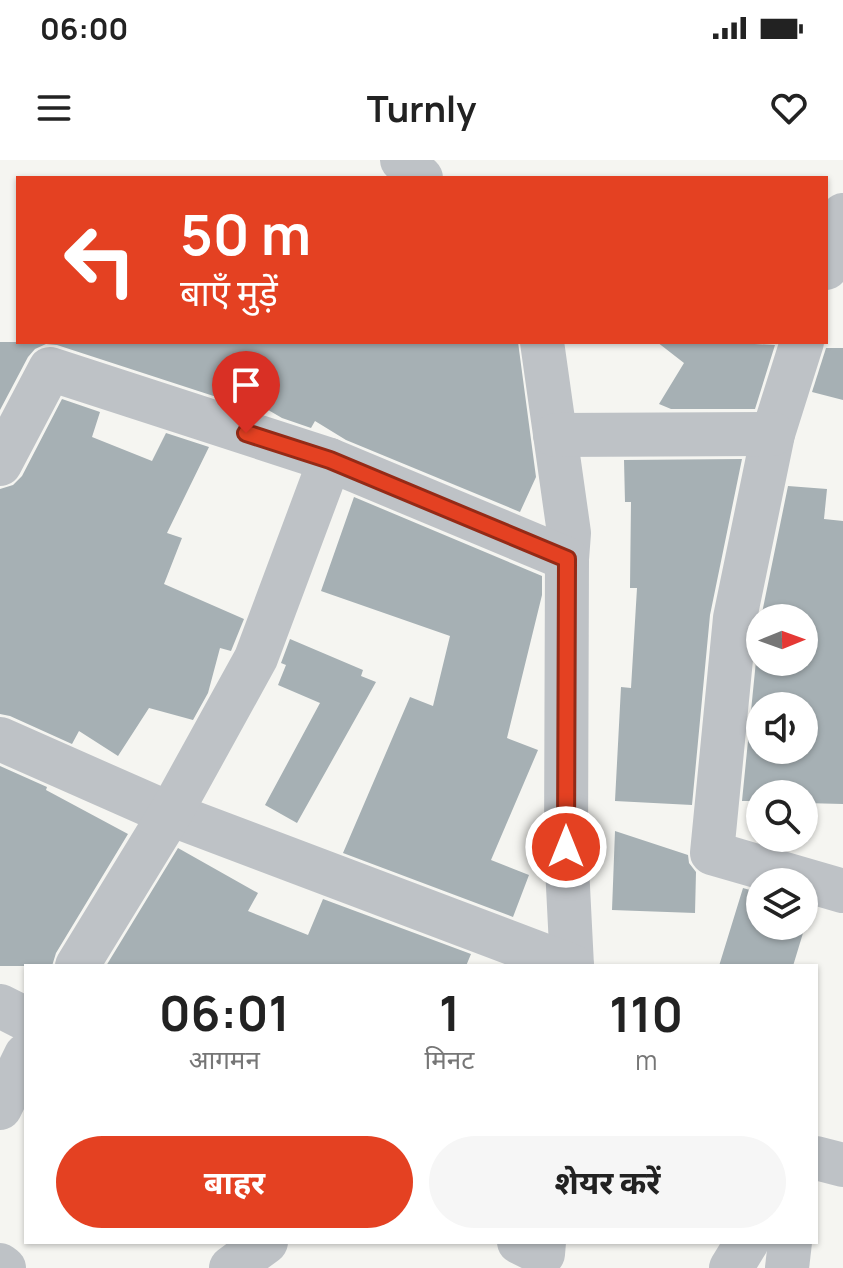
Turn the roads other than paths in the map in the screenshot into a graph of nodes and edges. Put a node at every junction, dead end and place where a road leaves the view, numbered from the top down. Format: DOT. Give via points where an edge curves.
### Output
graph roads {
  1 [pos="402,160"];
  2 [pos="419,176"];
  3 [pos="843,215"];
  4 [pos="828,262"];
  5 [pos="542,344"];
  6 [pos="801,344"];
  7 [pos="773,434"];
  8 [pos="555,435"];
  9 [pos="330,460"];
  10 [pos="0,464"];
  11 [pos="567,559"];
  12 [pos="0,739"];
  13 [pos="170,814"];
  14 [pos="843,891"];
  15 [pos="78,964"];
  16 [pos="567,964"];
  17 [pos="572,964"];
  18 [pos="0,1006"];
  19 [pos="24,1018"];
  20 [pos="24,1059"];
  21 [pos="0,1108"];
  22 [pos="818,1159"];
  23 [pos="843,1165"];
  24 [pos="263,1244"];
  25 [pos="523,1244"];
  26 [pos="544,1244"];
  27 [pos="746,1244"];
  28 [pos="790,1244"];
  29 [pos="231,1268"];
  30 [pos="731,1268"];
  31 [pos="787,1268"];
  1 -- 2 [label="street"];
  3 -- 4 [label="street"];
  5 -- 8 [label="street"];
  6 -- 7 [label="street"];
  7 -- 8 [label="street"];
  7 -- 14 [label="street" via="735,618 712,853"];
  8 -- 11 [label="street" via="569,533"];
  9 -- 10 [label="street" via="50,369"];
  9 -- 11 [label="street"];
  9 -- 13 [label="street" via="256,658"];
  11 -- 17 [label="street" via="566,847"];
  12 -- 13 [label="street"];
  13 -- 15 [label="street"];
  13 -- 16 [label="street"];
  18 -- 19 [label="street"];
  20 -- 21 [label="street"];
  22 -- 23 [label="street"];
  24 -- 29 [label="street"];
  25 -- 26 [label="street" via="543,1254"];
  27 -- 30 [label="street"];
  28 -- 31 [label="street"];
}
